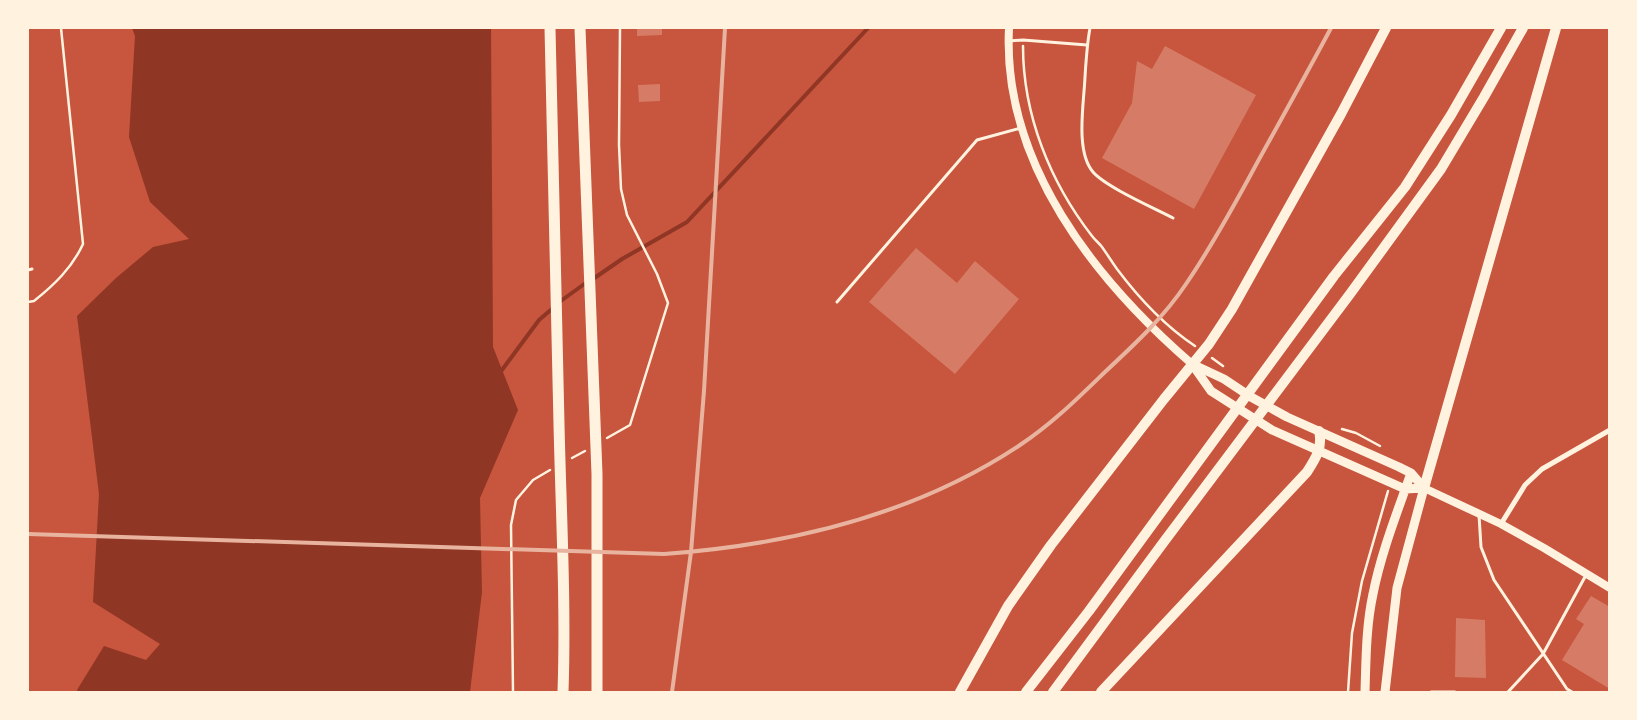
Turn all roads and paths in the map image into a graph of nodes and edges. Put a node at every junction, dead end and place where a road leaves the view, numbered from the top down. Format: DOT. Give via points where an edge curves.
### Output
graph roads {
  1 [pos="61,28"];
  2 [pos="550,28"];
  3 [pos="580,28"];
  4 [pos="620,28"];
  5 [pos="1009,28"];
  6 [pos="1090,28"];
  7 [pos="1386,28"];
  8 [pos="1501,28"];
  9 [pos="1523,28"];
  10 [pos="1556,28"];
  11 [pos="1023,40"];
  12 [pos="1008,41"];
  13 [pos="1087,45"];
  14 [pos="1021,128"];
  15 [pos="1173,218"];
  16 [pos="32,269"];
  17 [pos="28,270"];
  18 [pos="28,302"];
  19 [pos="837,302"];
  20 [pos="1202,352"];
  21 [pos="1192,364"];
  22 [pos="1226,369"];
  23 [pos="1337,428"];
  24 [pos="1610,430"];
  25 [pos="1319,431"];
  26 [pos="606,439"];
  27 [pos="589,448"];
  28 [pos="1388,450"];
  29 [pos="1319,451"];
  30 [pos="565,462"];
  31 [pos="557,466"];
  32 [pos="1411,473"];
  33 [pos="1392,482"];
  34 [pos="1424,488"];
  35 [pos="1405,489"];
  36 [pos="1479,514"];
  37 [pos="1501,524"];
  38 [pos="1586,574"];
  39 [pos="1610,588"];
  40 [pos="1543,654"];
  41 [pos="513,692"];
  42 [pos="563,692"];
  43 [pos="597,692"];
  44 [pos="960,692"];
  45 [pos="1026,692"];
  46 [pos="1052,692"];
  47 [pos="1101,692"];
  48 [pos="1348,692"];
  49 [pos="1366,692"];
  50 [pos="1385,692"];
  51 [pos="1431,692"];
  52 [pos="1456,692"];
  53 [pos="1508,692"];
  54 [pos="1572,692"];
  1 -- 18 [label="path" via="83,244 64,275 34,302"];
  2 -- 42 [label="highway"];
  3 -- 43 [label="highway" via="597,474"];
  4 -- 26 [label="path" via="621,189 627,215 668,303 630,425"];
  5 -- 12 [label="street"];
  6 -- 13 [label="lane"];
  7 -- 20 [label="main road" via="1259,262"];
  8 -- 45 [label="main road" via="1405,187 1334,276"];
  9 -- 46 [label="main road" via="1441,169"];
  10 -- 34 [label="main road"];
  11 -- 12 [label="lane"];
  11 -- 13 [label="lane"];
  11 -- 20 [label="path" via="1032,118 1042,150 1062,188 1092,237 1138,295 1181,337"];
  12 -- 14 [label="street"];
  13 -- 15 [label="lane" via="1082,125 1089,166 1106,182"];
  14 -- 19 [label="lane" via="977,140"];
  14 -- 21 [label="street" via="1044,184 1070,229 1114,288"];
  16 -- 17 [label="lane"];
  20 -- 21 [label="main road"];
  20 -- 22 [label="path"];
  21 -- 25 [label="main road" via="1287,417"];
  21 -- 29 [label="main road" via="1211,392 1272,430"];
  21 -- 44 [label="main road" via="1088,495 1008,606"];
  23 -- 28 [label="path" via="1356,433"];
  24 -- 37 [label="street" via="1542,469 1525,485"];
  25 -- 29 [label="main road" via="1322,441"];
  25 -- 32 [label="main road"];
  27 -- 30 [label="path"];
  29 -- 33 [label="main road"];
  29 -- 47 [label="main road" via="1307,472"];
  31 -- 41 [label="path" via="533,480 516,500 511,525"];
  32 -- 34 [label="main road"];
  32 -- 35 [label="main road"];
  33 -- 35 [label="main road"];
  33 -- 48 [label="path" via="1362,581 1352,634"];
  34 -- 35 [label="main road"];
  34 -- 36 [label="street"];
  34 -- 50 [label="main road" via="1397,588"];
  35 -- 49 [label="main road" via="1373,593 1367,639"];
  36 -- 37 [label="street"];
  36 -- 40 [label="lane" via="1480,547 1494,580"];
  37 -- 38 [label="street"];
  38 -- 39 [label="street"];
  38 -- 40 [label="lane"];
  40 -- 53 [label="lane"];
  40 -- 54 [label="lane" via="1567,690"];
  51 -- 52 [label="lane"];
}
